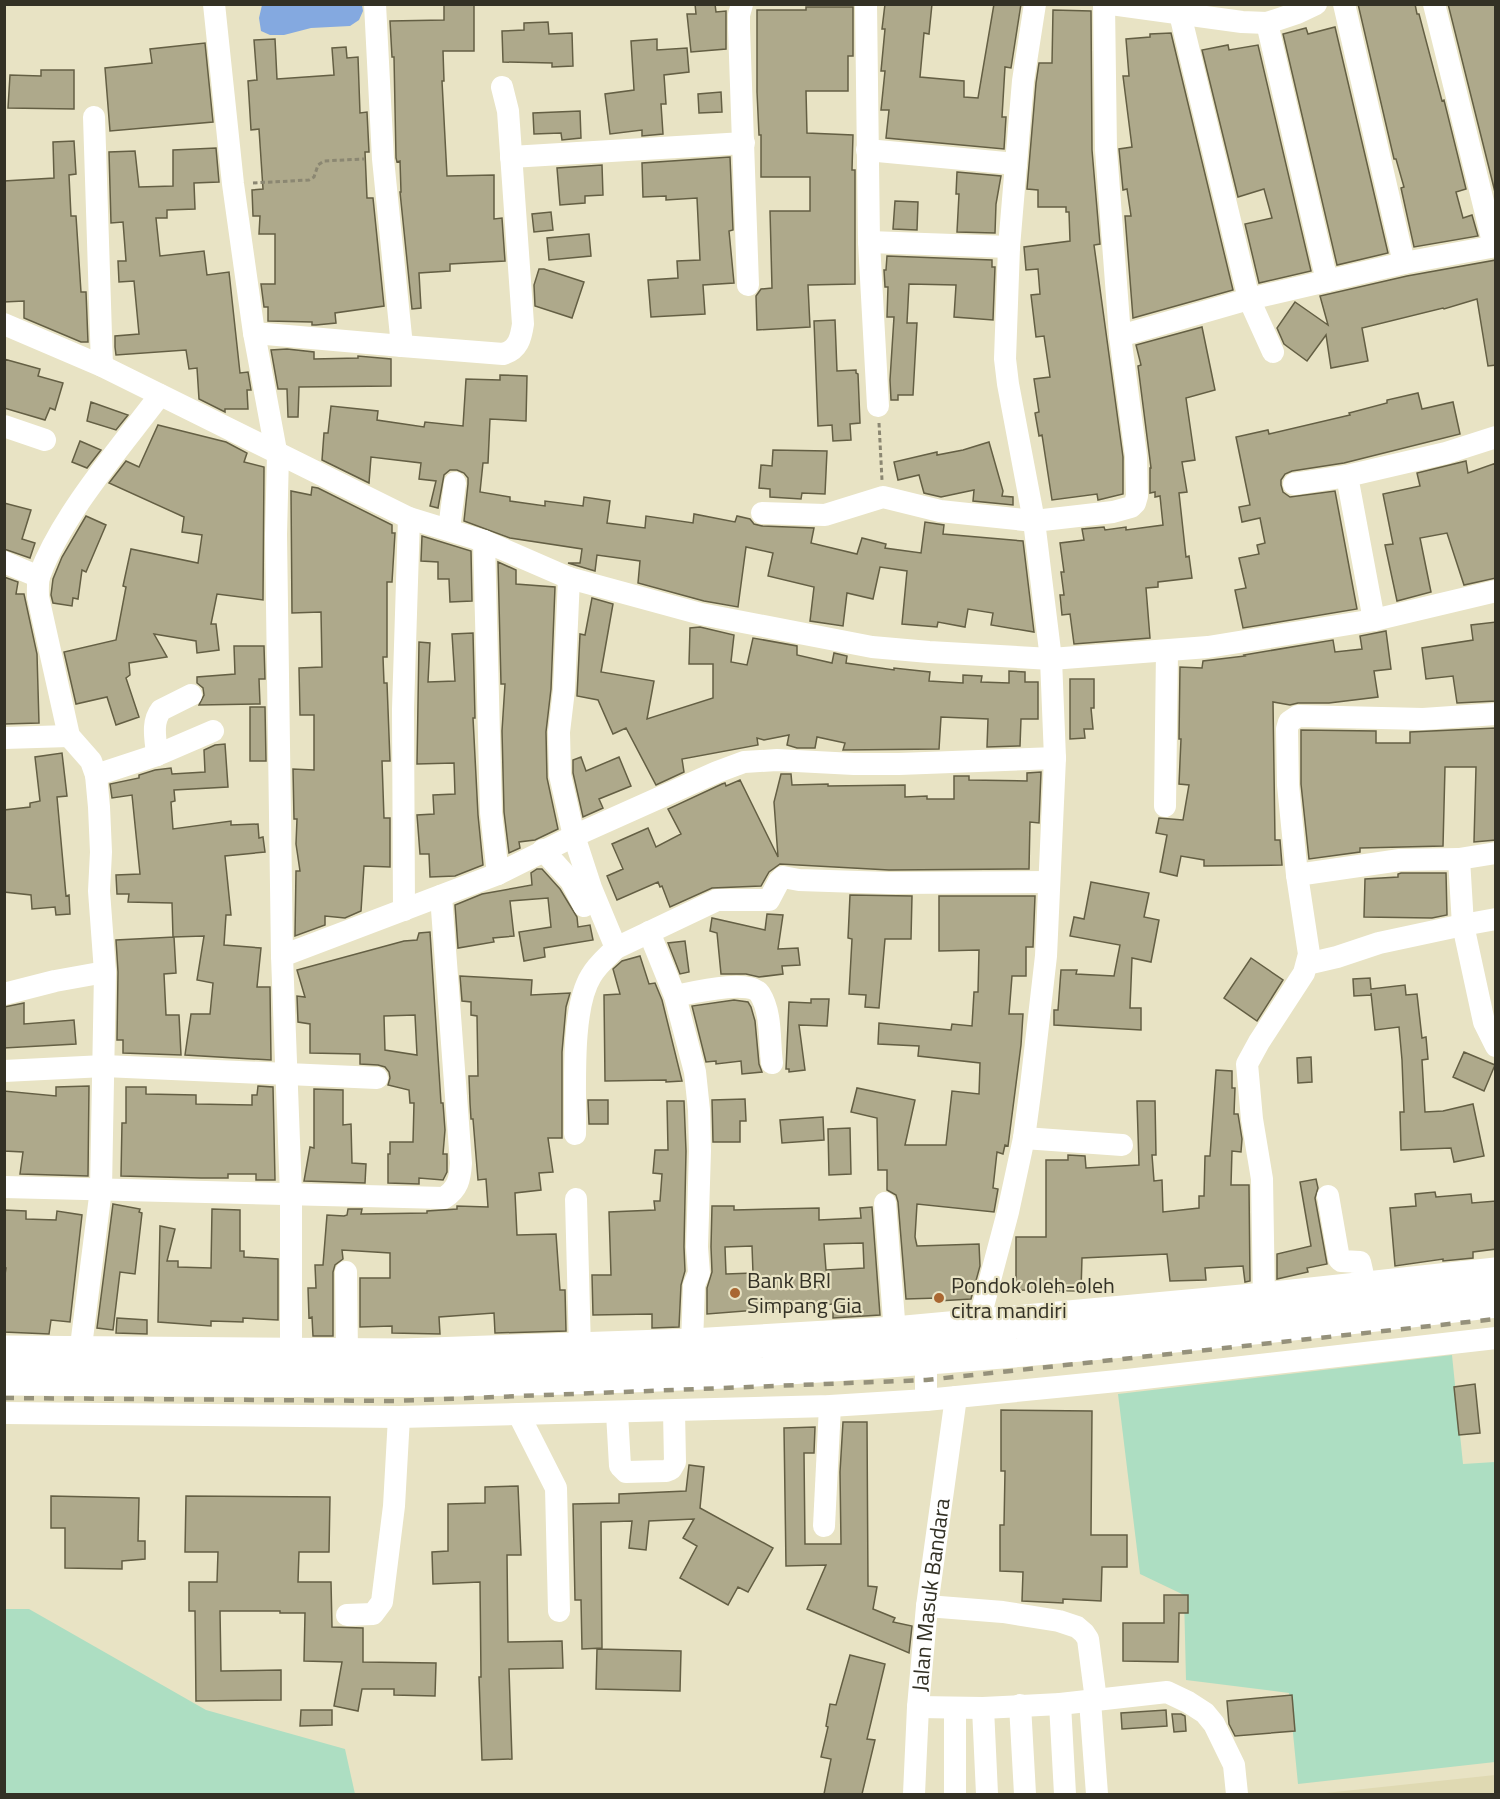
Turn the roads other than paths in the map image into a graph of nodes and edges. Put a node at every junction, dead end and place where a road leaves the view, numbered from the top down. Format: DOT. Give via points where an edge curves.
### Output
graph roads {
  1 [pos="214,4"];
  2 [pos="375,4"];
  3 [pos="742,4"];
  4 [pos="866,4"];
  5 [pos="1035,4"];
  6 [pos="1104,4"];
  7 [pos="1111,4"];
  8 [pos="1316,4"];
  9 [pos="1344,4"];
  10 [pos="1434,4"];
  11 [pos="1180,14"];
  12 [pos="1267,23"];
  13 [pos="502,87"];
  14 [pos="94,117"];
  15 [pos="744,143"];
  16 [pos="867,150"];
  17 [pos="512,157"];
  18 [pos="1016,164"];
  19 [pos="869,242"];
  20 [pos="1495,246"];
  21 [pos="1009,247"];
  22 [pos="1404,263"];
  23 [pos="1327,281"];
  24 [pos="748,285"];
  25 [pos="1250,299"];
  26 [pos="4,324"];
  27 [pos="254,333"];
  28 [pos="1120,336"];
  29 [pos="402,346"];
  30 [pos="1273,352"];
  31 [pos="102,366"];
  32 [pos="160,394"];
  33 [pos="878,406"];
  34 [pos="4,426"];
  35 [pos="1496,437"];
  36 [pos="45,440"];
  37 [pos="277,453"];
  38 [pos="1347,476"];
  39 [pos="455,483"];
  40 [pos="1294,484"];
  41 [pos="762,513"];
  42 [pos="409,518"];
  43 [pos="1034,520"];
  44 [pos="449,530"];
  45 [pos="484,541"];
  46 [pos="4,562"];
  47 [pos="39,577"];
  48 [pos="569,578"];
  49 [pos="1496,591"];
  50 [pos="1374,620"];
  51 [pos="1167,651"];
  52 [pos="1051,658"];
  53 [pos="191,695"];
  54 [pos="1496,714"];
  55 [pos="213,731"];
  56 [pos="69,736"];
  57 [pos="4,738"];
  58 [pos="157,755"];
  59 [pos="1055,758"];
  60 [pos="96,775"];
  61 [pos="1165,806"];
  62 [pos="574,836"];
  63 [pos="543,850"];
  64 [pos="1496,853"];
  65 [pos="1459,859"];
  66 [pos="498,874"];
  67 [pos="1297,875"];
  68 [pos="1048,882"];
  69 [pos="441,896"];
  70 [pos="584,906"];
  71 [pos="404,910"];
  72 [pos="1496,919"];
  73 [pos="1463,925"];
  74 [pos="649,932"];
  75 [pos="616,948"];
  76 [pos="282,956"];
  77 [pos="1307,964"];
  78 [pos="105,972"];
  79 [pos="4,994"];
  80 [pos="675,996"];
  81 [pos="1496,1046"];
  82 [pos="772,1063"];
  83 [pos="104,1066"];
  84 [pos="4,1071"];
  85 [pos="286,1073"];
  86 [pos="377,1078"];
  87 [pos="575,1134"];
  88 [pos="1023,1138"];
  89 [pos="1122,1145"];
  90 [pos="4,1187"];
  91 [pos="101,1189"];
  92 [pos="291,1194"];
  93 [pos="1328,1196"];
  94 [pos="576,1199"];
  95 [pos="885,1203"];
  96 [pos="346,1272"];
  97 [pos="1496,1274"];
  98 [pos="1372,1297"];
  99 [pos="1264,1299"];
  100 [pos="1496,1301"];
  101 [pos="978,1325"];
  102 [pos="895,1333"];
  103 [pos="1496,1338"];
  104 [pos="692,1345"];
  105 [pos="580,1349"];
  106 [pos="4,1352"];
  107 [pos="80,1354"];
  108 [pos="291,1354"];
  109 [pos="347,1354"];
  110 [pos="926,1358"];
  111 [pos="402,1367"];
  112 [pos="4,1379"];
  113 [pos="956,1397"];
  114 [pos="926,1400"];
  115 [pos="830,1406"];
  116 [pos="674,1411"];
  117 [pos="4,1413"];
  118 [pos="617,1413"];
  119 [pos="519,1415"];
  120 [pos="399,1417"];
  121 [pos="824,1526"];
  122 [pos="927,1606"];
  123 [pos="560,1611"];
  124 [pos="347,1615"];
  125 [pos="1093,1701"];
  126 [pos="1060,1704"];
  127 [pos="1020,1705"];
  128 [pos="918,1707"];
  129 [pos="983,1707"];
  130 [pos="955,1708"];
  131 [pos="914,1794"];
  132 [pos="955,1794"];
  133 [pos="987,1794"];
  134 [pos="1025,1794"];
  135 [pos="1065,1794"];
  136 [pos="1097,1794"];
  137 [pos="1237,1794"];
  1 -- 27 [label="street"];
  2 -- 29 [label="street" via="383,159"];
  3 -- 15 [label="street" via="739,15"];
  4 -- 16 [label="street"];
  5 -- 18 [label="street"];
  6 -- 28 [label="street" via="1106,150"];
  7 -- 11 [label="street"];
  8 -- 12 [label="street"];
  9 -- 22 [label="street"];
  10 -- 20 [label="street"];
  11 -- 12 [label="street"];
  11 -- 25 [label="street"];
  12 -- 23 [label="street"];
  13 -- 17 [label="street"];
  14 -- 31 [label="street"];
  15 -- 17 [label="street"];
  15 -- 24 [label="street"];
  16 -- 18 [label="street"];
  16 -- 19 [label="street"];
  17 -- 29 [label="street" via="523,324 518,345 503,354"];
  18 -- 21 [label="street"];
  19 -- 21 [label="street"];
  19 -- 33 [label="street"];
  20 -- 22 [label="street"];
  21 -- 43 [label="street" via="1005,359"];
  22 -- 23 [label="street"];
  23 -- 25 [label="street"];
  25 -- 28 [label="street"];
  25 -- 30 [label="street"];
  26 -- 31 [label="street"];
  27 -- 29 [label="street"];
  27 -- 37 [label="street"];
  28 -- 43 [label="street" via="1136,456 1137,500 1131,507 1113,512"];
  31 -- 32 [label="street"];
  32 -- 37 [label="street"];
  32 -- 47 [label="street" via="60,532"];
  34 -- 36 [label="street"];
  35 -- 38 [label="street"];
  37 -- 42 [label="street"];
  37 -- 76 [label="street"];
  38 -- 40 [label="street"];
  38 -- 50 [label="street"];
  39 -- 44 [label="street"];
  41 -- 43 [label="street" via="825,515 883,498 940,511"];
  42 -- 44 [label="street"];
  42 -- 71 [label="street" via="403,708"];
  43 -- 52 [label="street"];
  44 -- 45 [label="street"];
  45 -- 48 [label="street"];
  45 -- 66 [label="street" via="491,813"];
  46 -- 47 [label="street"];
  47 -- 56 [label="street" via="38,597"];
  48 -- 52 [label="street" via="702,614 872,647"];
  48 -- 62 [label="street" via="559,754 563,796"];
  49 -- 50 [label="street"];
  50 -- 51 [label="street"];
  51 -- 52 [label="street"];
  51 -- 61 [label="street"];
  52 -- 59 [label="street"];
  53 -- 58 [label="street" via="158,714"];
  54 -- 67 [label="street" via="1423,719 1292,718 1287,729 1288,785"];
  55 -- 58 [label="street"];
  56 -- 57 [label="street"];
  56 -- 60 [label="street" via="91,761"];
  58 -- 60 [label="street"];
  59 -- 62 [label="street" via="910,764 744,762"];
  59 -- 68 [label="street"];
  60 -- 78 [label="street"];
  62 -- 63 [label="street"];
  62 -- 75 [label="street"];
  63 -- 66 [label="street"];
  63 -- 70 [label="street" via="571,881"];
  64 -- 65 [label="street"];
  65 -- 67 [label="street" via="1400,860"];
  65 -- 73 [label="street"];
  66 -- 69 [label="street"];
  67 -- 77 [label="street" via="1309,954"];
  68 -- 74 [label="street" via="889,883 783,877 769,900 717,900"];
  68 -- 88 [label="street" via="1046,956"];
  69 -- 71 [label="street"];
  69 -- 92 [label="street" via="460,1180 444,1198 432,1199"];
  71 -- 76 [label="street"];
  72 -- 73 [label="street"];
  73 -- 77 [label="street"];
  73 -- 81 [label="street" via="1484,1022"];
  74 -- 75 [label="street"];
  74 -- 80 [label="street"];
  75 -- 87 [label="street" via="590,977 581,1005 575,1067"];
  76 -- 85 [label="street"];
  77 -- 99 [label="street" via="1247,1064 1262,1179"];
  78 -- 79 [label="street"];
  78 -- 83 [label="street"];
  80 -- 82 [label="street" via="747,986 758,990 768,1020"];
  80 -- 104 [label="street" via="699,1110 699,1274 694,1285"];
  83 -- 84 [label="street"];
  83 -- 85 [label="street"];
  83 -- 91 [label="street"];
  85 -- 86 [label="street"];
  85 -- 92 [label="street"];
  88 -- 89 [label="street"];
  88 -- 101 [label="street"];
  90 -- 91 [label="street"];
  91 -- 92 [label="street"];
  91 -- 107 [label="street"];
  92 -- 108 [label="street"];
  93 -- 98 [label="street" via="1339,1259 1360,1262"];
  94 -- 105 [label="street"];
  95 -- 102 [label="street"];
  96 -- 109 [label="street"];
  97 -- 98 [label="highway"];
  98 -- 99 [label="highway"];
  98 -- 100 [label="highway"];
  98 -- 110 [label="highway" via="1253,1329"];
  99 -- 101 [label="highway"];
  101 -- 102 [label="highway"];
  102 -- 104 [label="highway"];
  103 -- 113 [label="street"];
  104 -- 105 [label="highway"];
  105 -- 111 [label="highway"];
  106 -- 107 [label="highway"];
  107 -- 108 [label="highway"];
  108 -- 109 [label="highway"];
  109 -- 111 [label="highway"];
  110 -- 111 [label="highway" via="738,1371 541,1378"];
  110 -- 114 [label="street"];
  111 -- 112 [label="highway"];
  113 -- 114 [label="street"];
  113 -- 122 [label="street, Jalan Masuk Bandara"];
  114 -- 115 [label="street"];
  115 -- 116 [label="street"];
  115 -- 121 [label="street"];
  116 -- 118 [label="street"];
  116 -- 118 [label="street" via="675,1462 666,1471 626,1472 620,1466"];
  117 -- 120 [label="street"];
  118 -- 119 [label="street"];
  119 -- 120 [label="street"];
  119 -- 123 [label="street" via="556,1488"];
  120 -- 124 [label="street" via="394,1506 382,1602 373,1614"];
  122 -- 125 [label="street" via="1003,1612 1077,1627 1090,1646"];
  122 -- 128 [label="street, Jalan Masuk Bandara"];
  125 -- 126 [label="street"];
  125 -- 136 [label="street"];
  125 -- 137 [label="street" via="1167,1692 1205,1713 1234,1765"];
  126 -- 127 [label="street"];
  126 -- 135 [label="street"];
  127 -- 129 [label="street"];
  127 -- 134 [label="street"];
  128 -- 130 [label="street"];
  128 -- 131 [label="street, Jalan Masuk Bandara"];
  129 -- 130 [label="street"];
  129 -- 133 [label="street"];
  130 -- 132 [label="street"];
}
